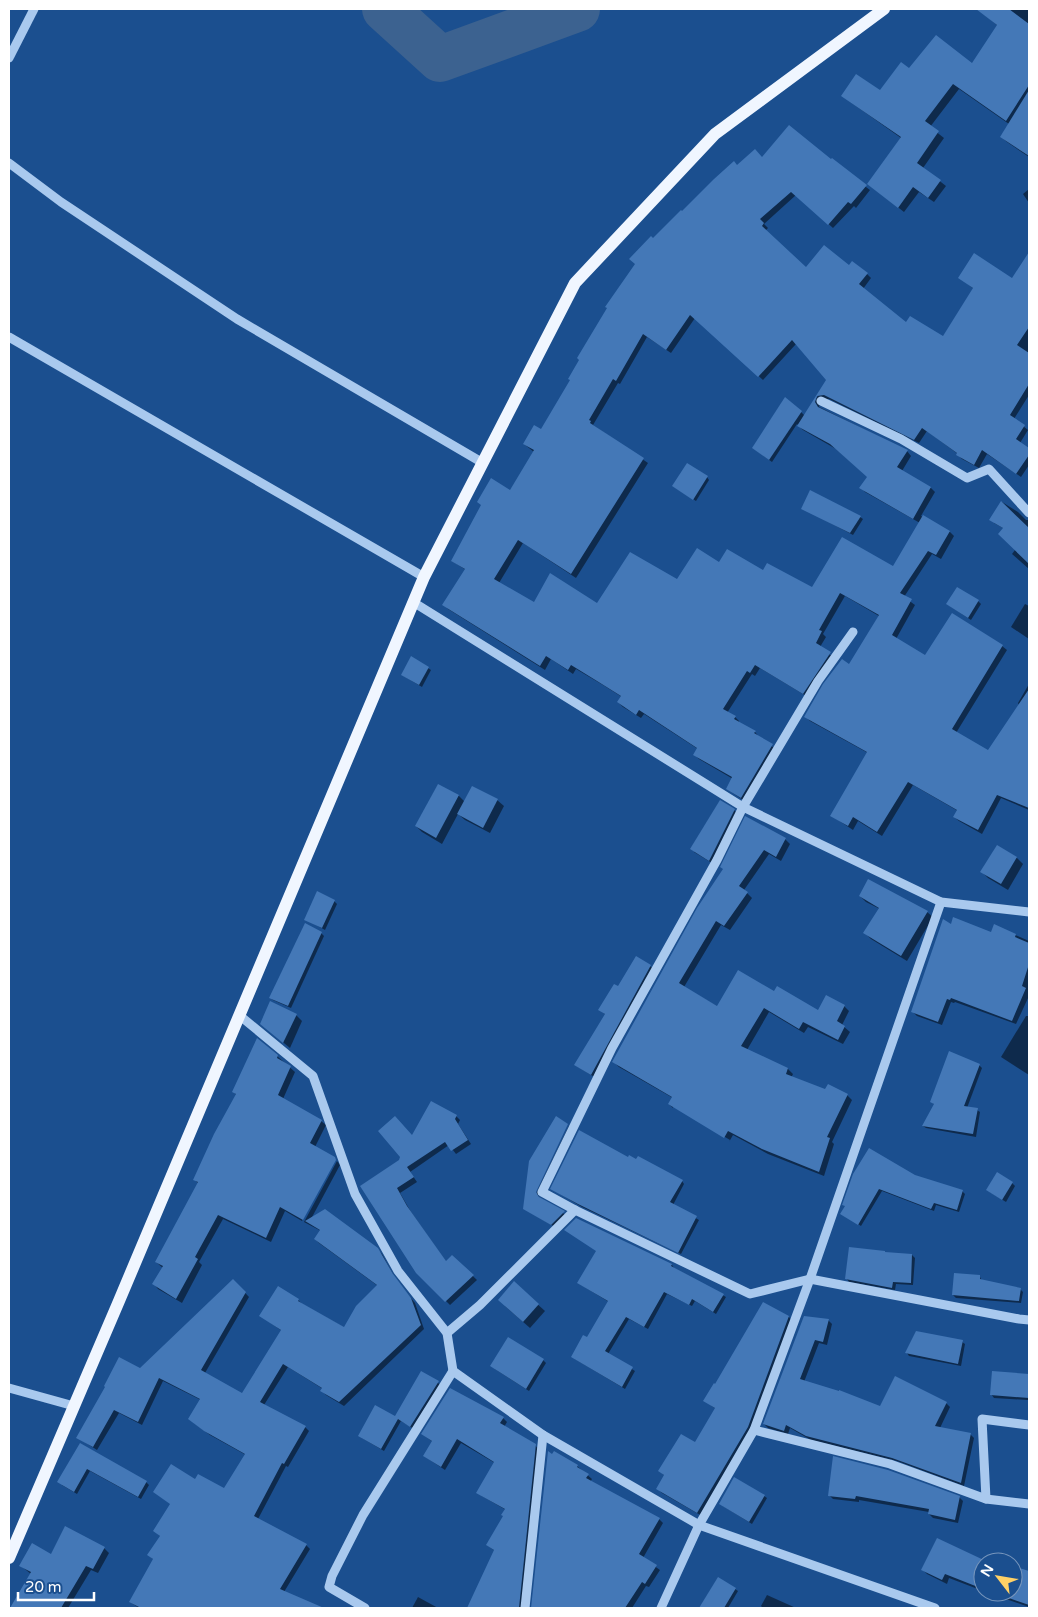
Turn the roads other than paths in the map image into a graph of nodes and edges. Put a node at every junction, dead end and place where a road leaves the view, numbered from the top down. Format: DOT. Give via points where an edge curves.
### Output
graph roads {
  1 [pos="34,9"];
  2 [pos="884,9"];
  3 [pos="9,58"];
  4 [pos="9,163"];
  5 [pos="9,337"];
  6 [pos="821,401"];
  7 [pos="483,463"];
  8 [pos="1029,512"];
  9 [pos="424,577"];
  10 [pos="414,602"];
  11 [pos="853,632"];
  12 [pos="743,807"];
  13 [pos="941,902"];
  14 [pos="1029,912"];
  15 [pos="239,1015"];
  16 [pos="575,1210"];
  17 [pos="810,1279"];
  18 [pos="1029,1320"];
  19 [pos="447,1332"];
  20 [pos="454,1371"];
  21 [pos="9,1388"];
  22 [pos="74,1406"];
  23 [pos="1029,1425"];
  24 [pos="754,1430"];
  25 [pos="543,1435"];
  26 [pos="986,1499"];
  27 [pos="1029,1504"];
  28 [pos="699,1525"];
  29 [pos="9,1558"];
  30 [pos="365,1608"];
  31 [pos="524,1608"];
  32 [pos="661,1608"];
  33 [pos="935,1608"];
  1 -- 3 [label="street"];
  2 -- 7 [label="main road" via="715,134 575,284"];
  4 -- 7 [label="street" via="237,319"];
  5 -- 9 [label="street"];
  6 -- 8 [label="street" via="901,439 967,478 989,469"];
  7 -- 9 [label="main road"];
  9 -- 10 [label="main road"];
  10 -- 12 [label="street"];
  10 -- 15 [label="main road"];
  11 -- 12 [label="street" via="818,681"];
  12 -- 13 [label="street"];
  12 -- 16 [label="street" via="612,1048 542,1192"];
  13 -- 14 [label="street"];
  13 -- 17 [label="street"];
  15 -- 19 [label="street" via="313,1076 355,1194 398,1271"];
  15 -- 22 [label="main road"];
  16 -- 17 [label="street" via="750,1294"];
  16 -- 19 [label="street" via="480,1305"];
  17 -- 18 [label="street"];
  17 -- 24 [label="street"];
  19 -- 20 [label="street"];
  20 -- 25 [label="street"];
  20 -- 30 [label="street" via="362,1515 332,1576 329,1587"];
  21 -- 22 [label="street"];
  22 -- 29 [label="main road"];
  23 -- 26 [label="street" via="982,1420"];
  24 -- 26 [label="street" via="890,1464"];
  24 -- 28 [label="street"];
  25 -- 28 [label="street"];
  25 -- 31 [label="street"];
  26 -- 27 [label="street"];
  28 -- 32 [label="street"];
  28 -- 33 [label="street"];
}
